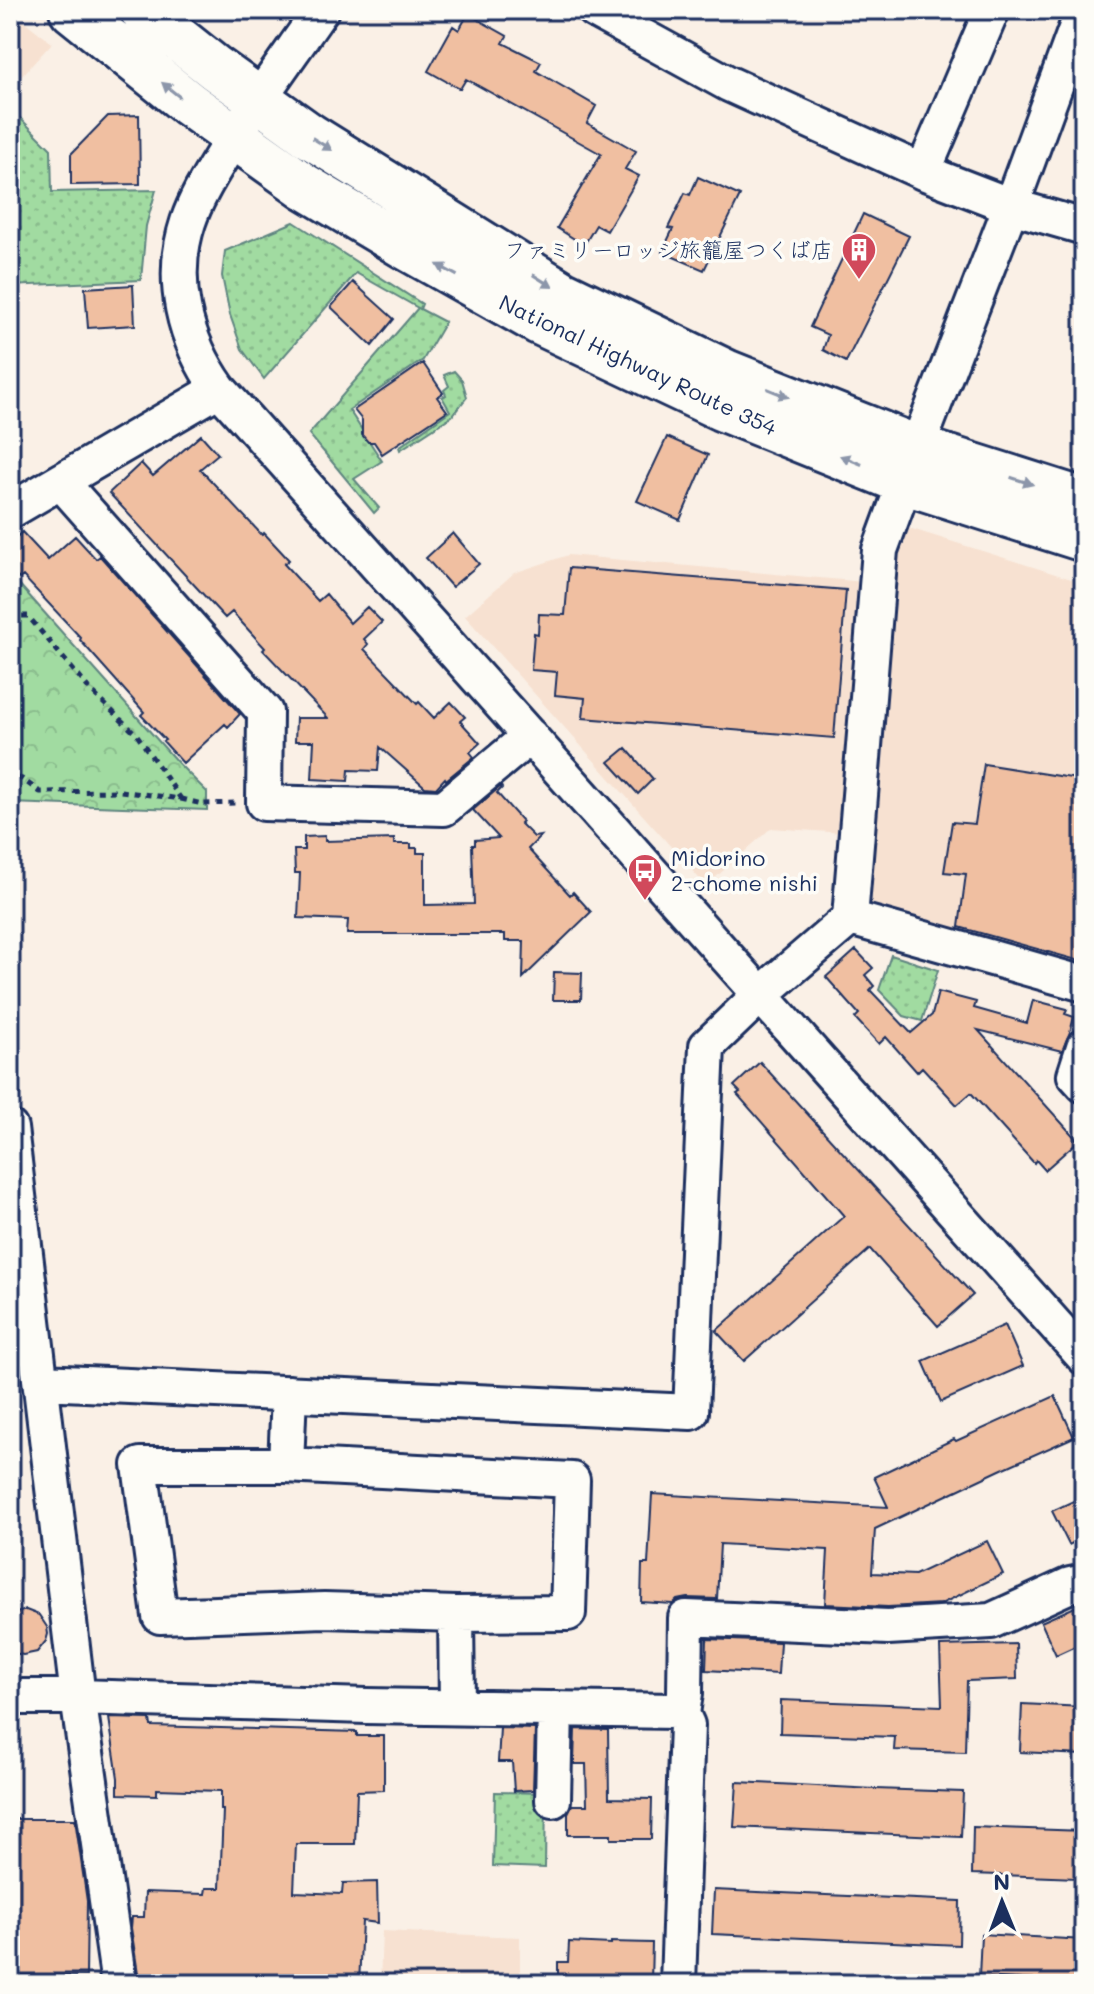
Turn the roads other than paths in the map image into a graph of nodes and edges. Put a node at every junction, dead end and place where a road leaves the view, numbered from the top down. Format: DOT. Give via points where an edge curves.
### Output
graph roads {
  1 [pos="72,10"];
  2 [pos="142,10"];
  3 [pos="321,10"];
  4 [pos="594,10"];
  5 [pos="992,10"];
  6 [pos="1083,10"];
  7 [pos="1075,57"];
  8 [pos="259,99"];
  9 [pos="234,137"];
  10 [pos="923,172"];
  11 [pos="1011,206"];
  12 [pos="1084,227"];
  13 [pos="219,389"];
  14 [pos="911,465"];
  15 [pos="61,482"];
  16 [pos="1084,501"];
  17 [pos="10,511"];
  18 [pos="1084,539"];
  19 [pos="530,736"];
  20 [pos="850,918"];
  21 [pos="1084,984"];
  22 [pos="760,995"];
  23 [pos="1084,1047"];
  24 [pos="1084,1085"];
  25 [pos="11,1142"];
  26 [pos="18,1249"];
  27 [pos="1084,1357"];
  28 [pos="42,1382"];
  29 [pos="289,1393"];
  30 [pos="286,1465"];
  31 [pos="1084,1582"];
  32 [pos="456,1614"];
  33 [pos="10,1694"];
  34 [pos="78,1697"];
  35 [pos="457,1707"];
  36 [pos="555,1709"];
  37 [pos="682,1714"];
  38 [pos="553,1800"];
  39 [pos="119,1984"];
  40 [pos="678,1984"];
  9 -- 1 [label="highway, National Highway Route 354, one-way"];
  2 -- 8 [label="highway, National Highway Route 354"];
  3 -- 8 [label="street"];
  4 -- 10 [label="street" via="729,84"];
  5 -- 10 [label="street"];
  6 -- 7 [label="street"];
  7 -- 11 [label="street"];
  8 -- 9 [label="street"];
  8 -- 14 [label="highway, National Highway Route 354, one-way" via="562,293"];
  9 -- 13 [label="street" via="189,219 179,267 186,324"];
  14 -- 9 [label="highway, National Highway Route 354, one-way" via="721,408 539,322 304,186"];
  10 -- 11 [label="street"];
  11 -- 12 [label="street"];
  11 -- 14 [label="street"];
  13 -- 15 [label="street"];
  13 -- 19 [label="street"];
  14 -- 16 [label="highway, National Highway Route 354, one-way"];
  14 -- 18 [label="highway, National Highway Route 354"];
  14 -- 20 [label="street" via="880,550"];
  15 -- 17 [label="street"];
  15 -- 19 [label="street" via="265,712 264,803 444,808"];
  19 -- 22 [label="street"];
  20 -- 21 [label="street"];
  20 -- 22 [label="street"];
  22 -- 27 [label="street"];
  22 -- 29 [label="street" via="707,1046 691,1412"];
  23 -- 24 [label="street" via="1075,1075"];
  25 -- 26 [label="street"];
  26 -- 28 [label="street"];
  28 -- 29 [label="street"];
  28 -- 34 [label="street"];
  29 -- 30 [label="street"];
  30 -- 32 [label="street" via="572,1480 568,1613"];
  30 -- 32 [label="street" via="140,1465 160,1616 324,1610"];
  31 -- 37 [label="street" via="991,1621 888,1627 686,1618"];
  32 -- 35 [label="street"];
  33 -- 34 [label="street"];
  34 -- 35 [label="street"];
  34 -- 39 [label="street"];
  35 -- 36 [label="street"];
  36 -- 37 [label="street"];
  36 -- 38 [label="street"];
  37 -- 40 [label="street" via="687,1725"];
}
